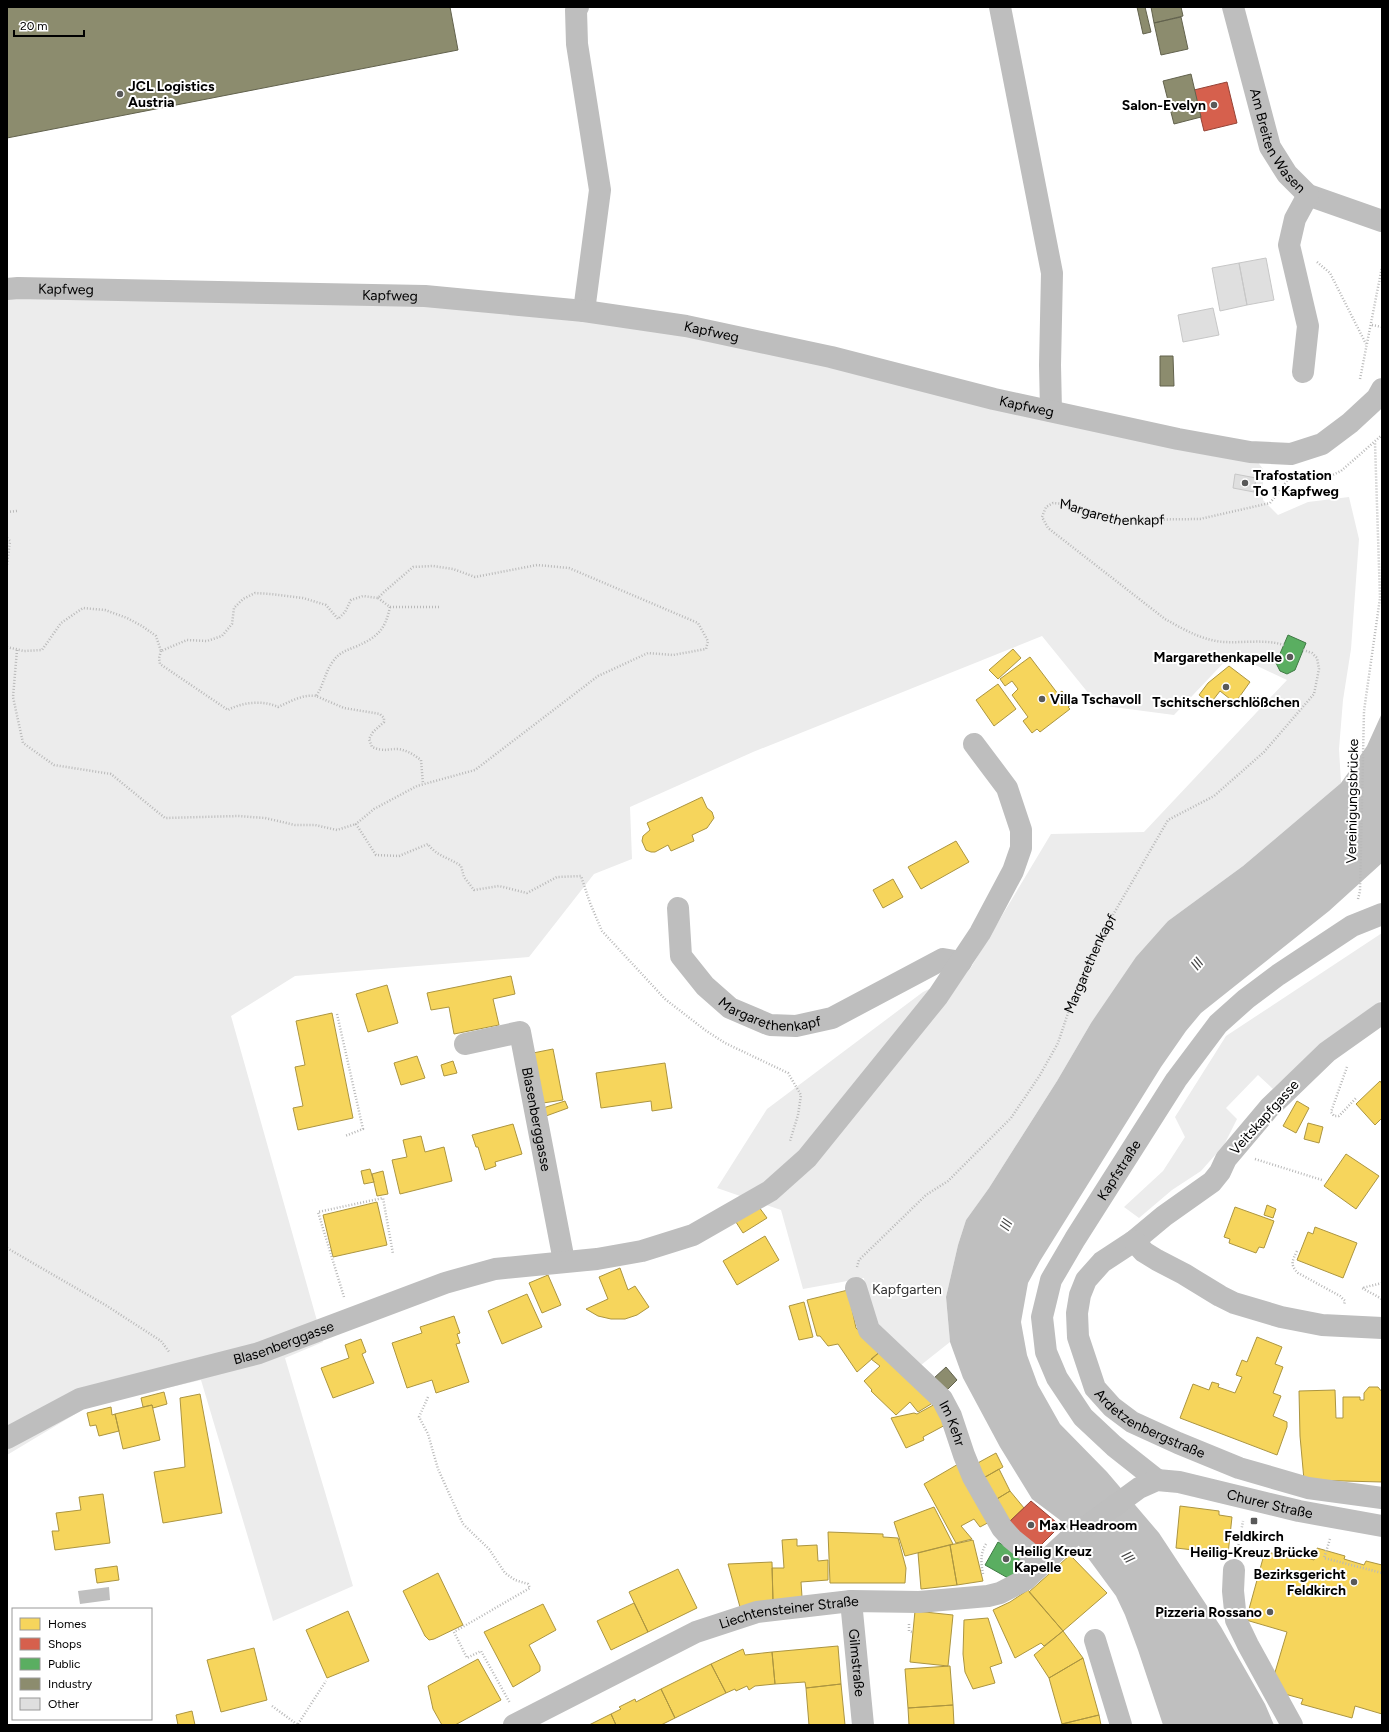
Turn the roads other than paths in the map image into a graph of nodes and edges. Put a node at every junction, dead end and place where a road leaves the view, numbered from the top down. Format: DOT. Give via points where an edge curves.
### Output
graph roads {
  1 [pos="578,7"];
  2 [pos="1000,7"];
  3 [pos="1233,7"];
  4 [pos="1308,195"];
  5 [pos="1382,221"];
  6 [pos="7,289"];
  7 [pos="584,311"];
  8 [pos="1303,372"];
  9 [pos="1382,390"];
  10 [pos="1051,411"];
  11 [pos="974,744"];
  12 [pos="678,908"];
  13 [pos="1382,914"];
  14 [pos="961,962"];
  15 [pos="1382,1013"];
  16 [pos="465,1044"];
  17 [pos="1134,1241"];
  18 [pos="564,1261"];
  19 [pos="856,1288"];
  20 [pos="1382,1328"];
  21 [pos="7,1438"];
  22 [pos="1148,1484"];
  23 [pos="1382,1498"];
  24 [pos="1382,1526"];
  25 [pos="1043,1564"];
  26 [pos="1234,1570"];
  27 [pos="851,1601"];
  28 [pos="1095,1640"];
  29 [pos="514,1717"];
  30 [pos="863,1725"];
  31 [pos="1121,1725"];
  32 [pos="1292,1725"];
  1 -- 7 [label="street" via="577,44 600,190"];
  2 -- 10 [label="street" via="1052,273"];
  3 -- 4 [label="street, Am Breiten Wasen" via="1270,147 1287,174"];
  4 -- 5 [label="street, Am Breiten Wasen"];
  4 -- 8 [label="street" via="1295,219 1289,245 1308,326"];
  6 -- 7 [label="street, Kapfweg" via="425,296"];
  7 -- 10 [label="street, Kapfweg" via="686,326 830,357"];
  9 -- 10 [label="street, Kapfweg" via="1350,423 1322,444 1292,454 1250,452"];
  11 -- 14 [label="street" via="1006,788 1021,830 1021,848 1013,871 980,933"];
  12 -- 14 [label="street, Margarethenkapf" via="681,956 705,986 730,1008 770,1025 796,1026 832,1018 943,959"];
  13 -- 22 [label="street, Kapfstraße" via="1352,926 1278,975 1246,998 1218,1024 1176,1080 1051,1280 1042,1317 1046,1352 1057,1378 1083,1417 1114,1446"];
  14 -- 18 [label="street, Blasenberggasse" via="938,996 807,1158 770,1191 693,1235 642,1251"];
  15 -- 17 [label="street, Veitskapfgasse" via="1327,1052 1269,1108 1232,1152 1212,1182"];
  16 -- 18 [label="street, Blasenberggasse" via="520,1032"];
  17 -- 20 [label="street" via="1144,1252 1234,1303 1281,1317 1322,1325"];
  17 -- 23 [label="street, Ardetzenbergstraße" via="1102,1262 1086,1280 1077,1313 1078,1337 1095,1388 1112,1407 1132,1422 1239,1468 1308,1488"];
  18 -- 21 [label="street, Blasenberggasse" via="495,1269 445,1283 258,1353 80,1398"];
  19 -- 25 [label="street, Im Kehr" via="869,1330 942,1399 973,1477 1002,1528"];
  22 -- 24 [label="street, Churer Straße" via="1178,1482 1299,1512"];
  22 -- 25 [label="street, Liechtensteiner Straße" via="1056,1549"];
  25 -- 27 [label="street, Liechtensteiner Straße" via="1025,1580 1000,1593 988,1596 919,1602"];
  26 -- 32 [label="street" via="1236,1620"];
  27 -- 29 [label="street, Liechtensteiner Straße" via="756,1612 696,1632"];
  27 -- 30 [label="street, Gilmstraße"];
  28 -- 31 [label="street"];
}
